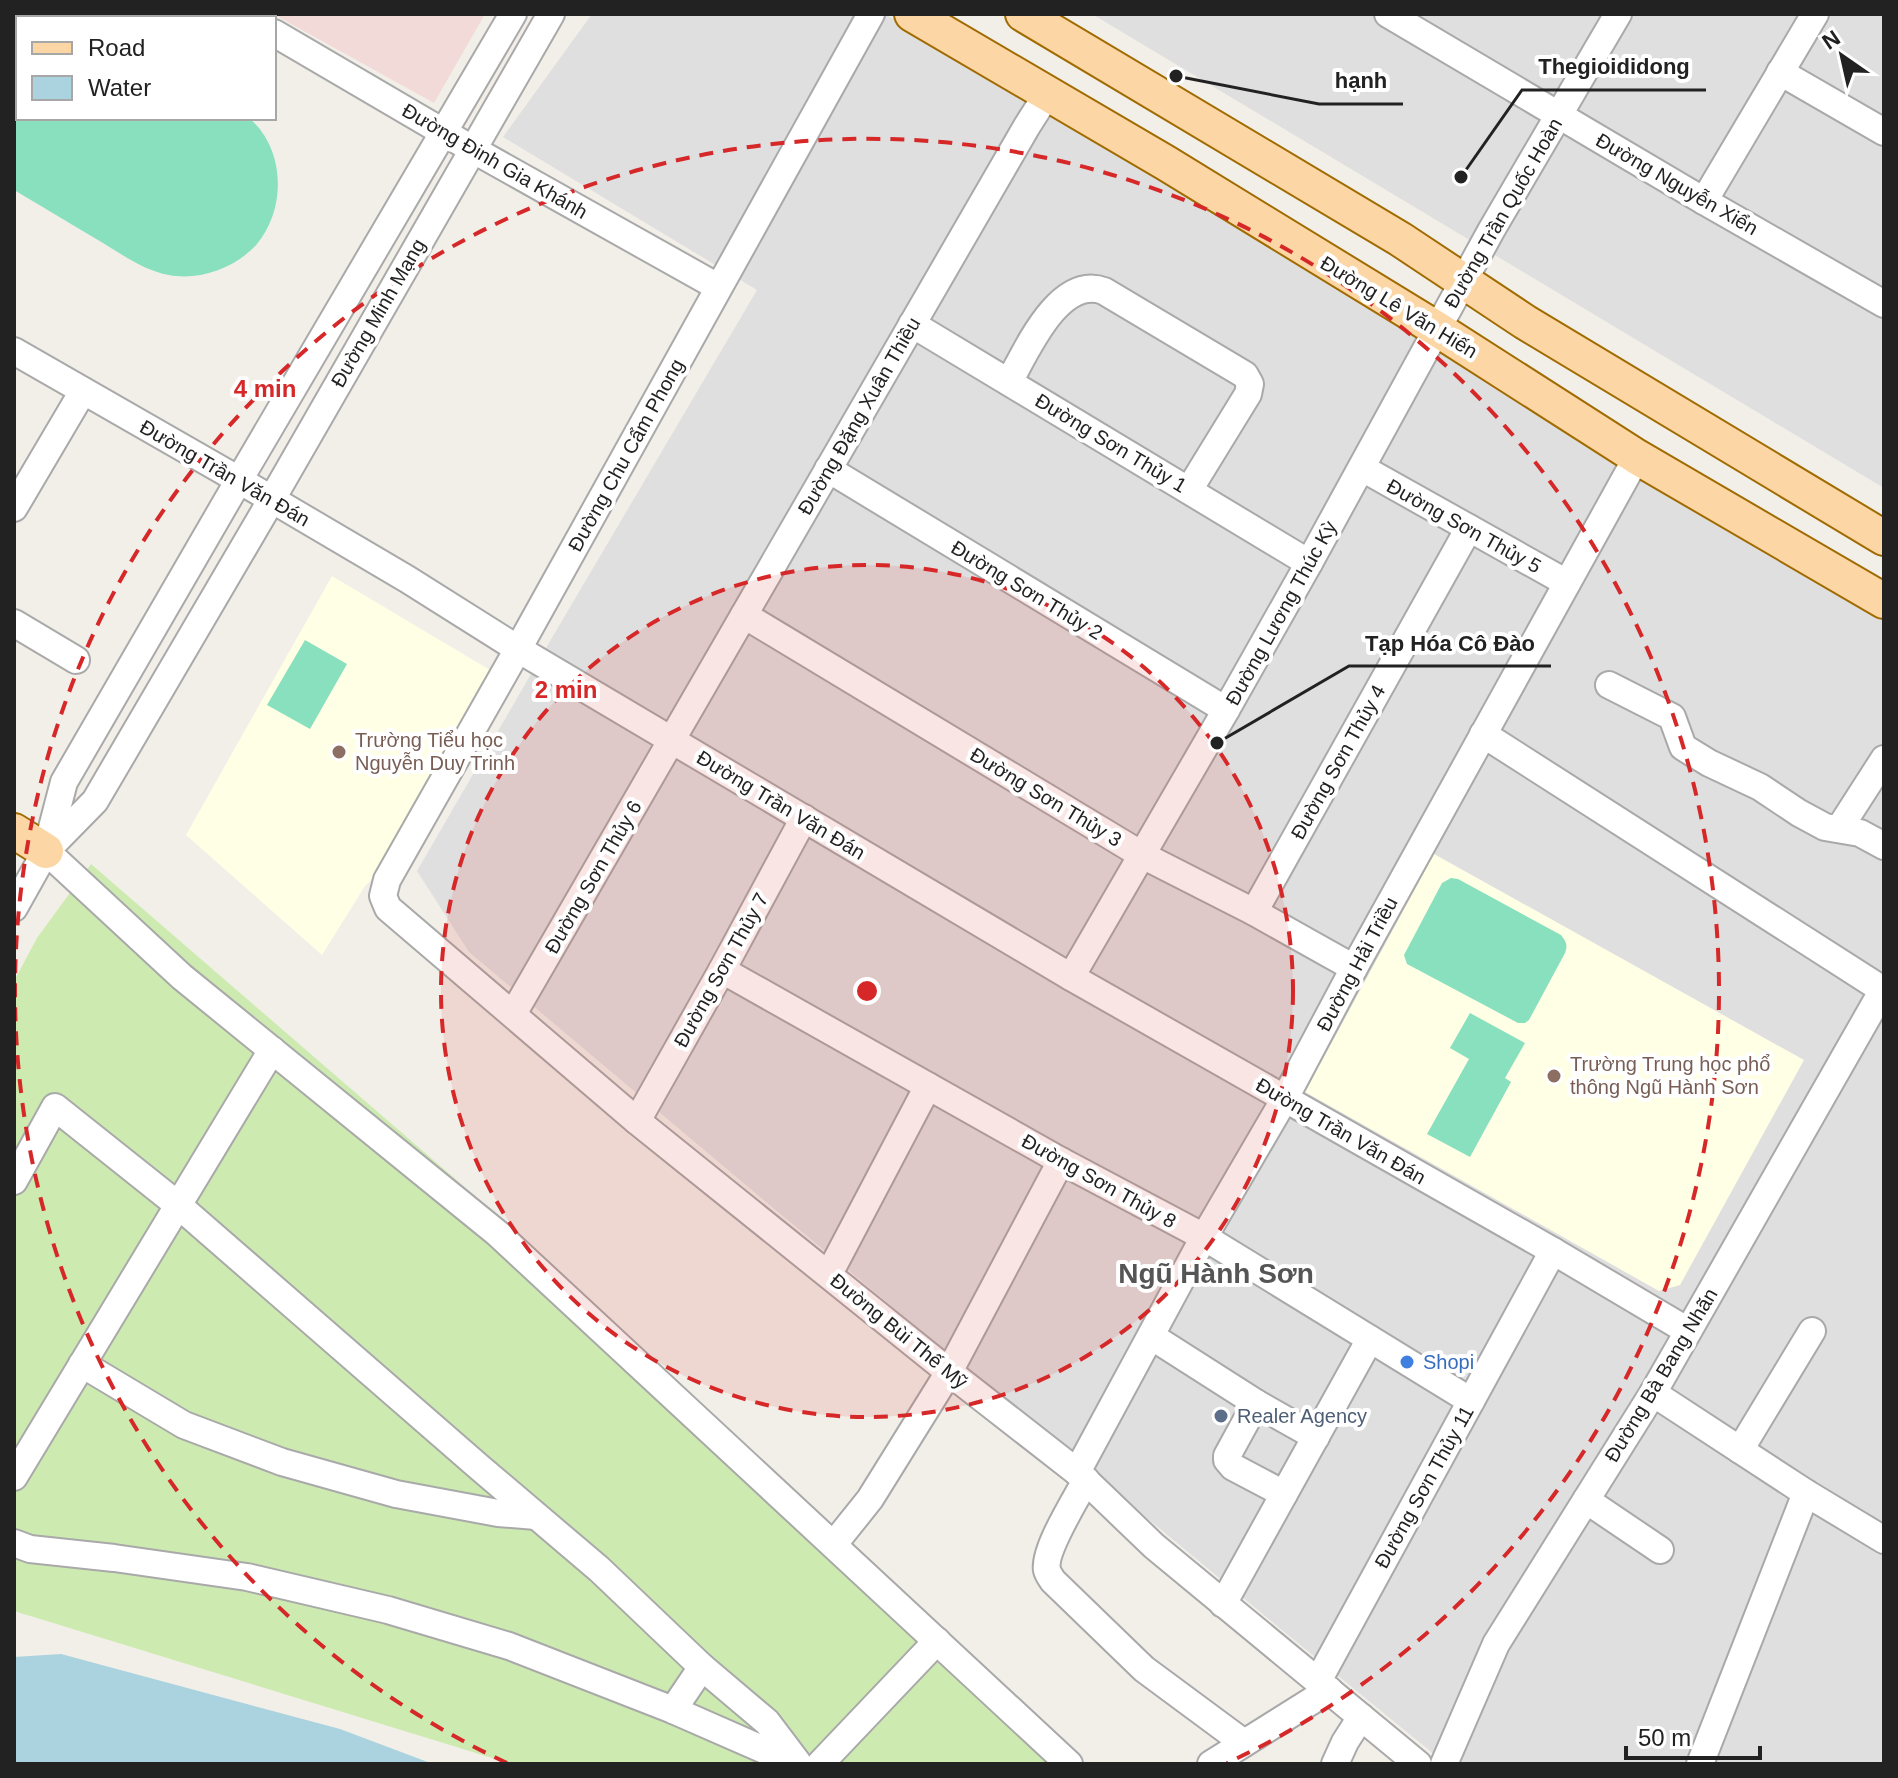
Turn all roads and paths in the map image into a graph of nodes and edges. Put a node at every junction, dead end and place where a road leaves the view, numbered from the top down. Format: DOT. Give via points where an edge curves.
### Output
graph roads {
  1 [pos="513,14"];
  2 [pos="551,14"];
  3 [pos="871,14"];
  4 [pos="912,14"];
  5 [pos="1023,14"];
  6 [pos="1618,14"];
  7 [pos="1815,14"];
  8 [pos="1403,18"];
  9 [pos="276,34"];
  10 [pos="1780,72"];
  11 [pos="1048,93"];
  12 [pos="1558,115"];
  13 [pos="1884,132"];
  14 [pos="444,133"];
  15 [pos="472,149"];
  16 [pos="1704,201"];
  17 [pos="1464,283"];
  18 [pos="718,287"];
  19 [pos="1884,304"];
  20 [pos="912,324"];
  21 [pos="1437,329"];
  22 [pos="14,351"];
  23 [pos="1009,382"];
  24 [pos="83,391"];
  25 [pos="1637,457"];
  26 [pos="1362,468"];
  27 [pos="828,469"];
  28 [pos="239,480"];
  29 [pos="1189,490"];
  30 [pos="272,499"];
  31 [pos="14,508"];
  32 [pos="1469,528"];
  33 [pos="1884,538"];
  34 [pos="1309,563"];
  35 [pos="1567,583"];
  36 [pos="1884,601"];
  37 [pos="744,615"];
  38 [pos="14,623"];
  39 [pos="518,649"];
  40 [pos="76,660"];
  41 [pos="1609,685"];
  42 [pos="1226,710"];
  43 [pos="1483,734"];
  44 [pos="672,739"];
  45 [pos="1884,759"];
  46 [pos="804,818"];
  47 [pos="1839,829"];
  48 [pos="14,831"];
  49 [pos="1884,846"];
  50 [pos="46,851"];
  51 [pos="1142,855"];
  52 [pos="383,896"];
  53 [pos="14,908"];
  54 [pos="1254,912"];
  55 [pos="1354,968"];
  56 [pos="722,970"];
  57 [pos="1071,977"];
  58 [pos="1882,994"];
  59 [pos="513,1014"];
  60 [pos="272,1050"];
  61 [pos="928,1086"];
  62 [pos="1284,1100"];
  63 [pos="637,1121"];
  64 [pos="1061,1161"];
  65 [pos="14,1181"];
  66 [pos="178,1205"];
  67 [pos="1204,1237"];
  68 [pos="1553,1251"];
  69 [pos="829,1274"];
  70 [pos="1688,1331"];
  71 [pos="1812,1331"];
  72 [pos="1151,1336"];
  73 [pos="1370,1339"];
  74 [pos="82,1364"];
  75 [pos="949,1372"];
  76 [pos="1653,1393"];
  77 [pos="1471,1401"];
  78 [pos="1256,1403"];
  79 [pos="1316,1437"];
  80 [pos="1740,1450"];
  81 [pos="1082,1476"];
  82 [pos="14,1477"];
  83 [pos="1806,1493"];
  84 [pos="1284,1494"];
  85 [pos="1586,1500"];
  86 [pos="536,1516"];
  87 [pos="1884,1540"];
  88 [pos="14,1543"];
  89 [pos="834,1544"];
  90 [pos="1660,1550"];
  91 [pos="1223,1604"];
  92 [pos="937,1641"];
  93 [pos="702,1667"];
  94 [pos="1324,1685"];
  95 [pos="673,1710"];
  96 [pos="1361,1717"];
  97 [pos="1244,1743"];
  98 [pos="788,1764"];
  99 [pos="798,1764"];
  100 [pos="820,1764"];
  101 [pos="1069,1764"];
  102 [pos="1211,1764"];
  103 [pos="1335,1764"];
  104 [pos="1418,1764"];
  105 [pos="1444,1764"];
  106 [pos="1700,1764"];
  1 -- 14 [label="street, Đường Minh Mạng"];
  2 -- 15 [label="street, Đường Minh Mạng"];
  3 -- 18 [label="street, Đường Chu Cẩm Phong"];
  4 -- 11 [label="main road, Đường Lê Văn Hiến"];
  5 -- 17 [label="main road" via="1400,239"];
  6 -- 12 [label="street, Đường Trần Quốc Hoàn"];
  7 -- 10 [label="street"];
  8 -- 12 [label="street, Đường Nguyễn Xiển"];
  9 -- 14 [label="street, Đường Đinh Gia Khánh"];
  10 -- 13 [label="street"];
  10 -- 16 [label="street"];
  11 -- 20 [label="street, Đường Đặng Xuân Thiều"];
  11 -- 21 [label="main road, Đường Lê Văn Hiến"];
  12 -- 16 [label="street, Đường Nguyễn Xiển"];
  12 -- 17 [label="street, Đường Trần Quốc Hoàn"];
  14 -- 15 [label="street, Đường Đinh Gia Khánh"];
  14 -- 28 [label="street, Đường Minh Mạng"];
  15 -- 18 [label="street, Đường Đinh Gia Khánh"];
  15 -- 30 [label="street, Đường Minh Mạng"];
  16 -- 19 [label="street, Đường Nguyễn Xiển"];
  17 -- 21 [label="street, Đường Trần Quốc Hoàn"];
  17 -- 33 [label="main road"];
  18 -- 39 [label="street, Đường Chu Cẩm Phong"];
  20 -- 23 [label="street, Đường Sơn Thủy 1"];
  20 -- 27 [label="street, Đường Đặng Xuân Thiều"];
  21 -- 25 [label="main road, Đường Lê Văn Hiến"];
  21 -- 26 [label="street, Đường Lương Thúc Kỳ"];
  22 -- 24 [label="street, Đường Trần Văn Đán"];
  23 -- 29 [label="street, Đường Sơn Thủy 1"];
  23 -- 29 [label="street" via="1051,311 1080,291 1104,291 1179,335 1245,375 1250,384"];
  24 -- 28 [label="street, Đường Trần Văn Đán"];
  24 -- 31 [label="street"];
  25 -- 35 [label="street, Đường Hải Triều"];
  25 -- 36 [label="main road, Đường Lê Văn Hiến"];
  26 -- 32 [label="street, Đường Sơn Thủy 5"];
  26 -- 34 [label="street, Đường Lương Thúc Kỳ"];
  27 -- 37 [label="street, Đường Đặng Xuân Thiều"];
  27 -- 42 [label="street, Đường Sơn Thủy 2"];
  28 -- 30 [label="street, Đường Trần Văn Đán"];
  28 -- 50 [label="street, Đường Minh Mạng" via="64,782"];
  29 -- 34 [label="street, Đường Sơn Thủy 1"];
  30 -- 39 [label="street, Đường Trần Văn Đán"];
  30 -- 50 [label="street, Đường Minh Mạng" via="95,801"];
  32 -- 35 [label="street, Đường Sơn Thủy 5"];
  32 -- 54 [label="street, Đường Sơn Thủy 4"];
  34 -- 42 [label="street, Đường Lương Thúc Kỳ"];
  35 -- 43 [label="street, Đường Hải Triều"];
  37 -- 44 [label="street, Đường Đặng Xuân Thiều"];
  37 -- 51 [label="street, Đường Sơn Thủy 3"];
  38 -- 40 [label="street"];
  39 -- 44 [label="street, Đường Trần Văn Đán"];
  39 -- 52 [label="street, Đường Chu Cẩm Phong" via="387,880"];
  41 -- 47 [label="street" via="1672,717 1683,747 1825,827"];
  42 -- 51 [label="street, Đường Lương Thúc Kỳ"];
  43 -- 55 [label="street, Đường Hải Triều"];
  43 -- 58 [label="street"];
  44 -- 46 [label="street, Đường Trần Văn Đán"];
  44 -- 59 [label="street, Đường Sơn Thủy 6"];
  45 -- 47 [label="street"];
  46 -- 56 [label="street, Đường Sơn Thủy 7"];
  46 -- 57 [label="street, Đường Trần Văn Đán"];
  47 -- 49 [label="street"];
  48 -- 50 [label="main road"];
  50 -- 53 [label="street, Đường Minh Mạng"];
  50 -- 60 [label="street" via="182,977"];
  51 -- 54 [label="street, Đường Sơn Thủy 3"];
  51 -- 57 [label="street, Đường Lương Thúc Kỳ"];
  52 -- 59 [label="street, Đường Bùi Thế Mỹ" via="388,908"];
  54 -- 55 [label="street, Đường Sơn Thủy 3"];
  55 -- 62 [label="street, Đường Hải Triều"];
  56 -- 61 [label="street, Đường Sơn Thủy 8"];
  56 -- 63 [label="street, Đường Sơn Thủy 7"];
  57 -- 62 [label="street, Đường Trần Văn Đán"];
  58 -- 70 [label="street, Đường Bà Bang Nhãn"];
  59 -- 63 [label="street, Đường Bùi Thế Mỹ"];
  60 -- 66 [label="street"];
  60 -- 89 [label="street" via="497,1233"];
  61 -- 64 [label="street, Đường Sơn Thủy 8"];
  61 -- 69 [label="street"];
  62 -- 67 [label="street, Đường Hải Triều"];
  62 -- 68 [label="street, Đường Trần Văn Đán"];
  63 -- 69 [label="street, Đường Bùi Thế Mỹ"];
  64 -- 67 [label="street, Đường Sơn Thủy 8"];
  64 -- 75 [label="street"];
  65 -- 66 [label="street" via="55,1107"];
  66 -- 74 [label="street"];
  66 -- 86 [label="street"];
  67 -- 72 [label="street, Đường Hải Triều"];
  67 -- 73 [label="street, Đường Sơn Thủy 8"];
  68 -- 70 [label="street, Đường Trần Văn Đán"];
  68 -- 77 [label="street, Đường Sơn Thủy 11"];
  69 -- 75 [label="street, Đường Bùi Thế Mỹ"];
  70 -- 76 [label="street, Đường Bà Bang Nhãn"];
  71 -- 80 [label="street"];
  72 -- 78 [label="street"];
  72 -- 81 [label="street, Đường Hải Triều"];
  73 -- 77 [label="street, Đường Sơn Thủy 8"];
  73 -- 79 [label="street"];
  74 -- 82 [label="street"];
  74 -- 86 [label="street" via="184,1425 282,1462 396,1494"];
  75 -- 81 [label="street, Đường Bùi Thế Mỹ"];
  75 -- 89 [label="street" via="870,1499"];
  76 -- 80 [label="street"];
  76 -- 85 [label="street, Đường Bà Bang Nhãn"];
  77 -- 94 [label="street, Đường Sơn Thủy 11"];
  78 -- 79 [label="street"];
  78 -- 84 [label="street" via="1227,1460"];
  79 -- 84 [label="street"];
  80 -- 83 [label="street"];
  81 -- 91 [label="street, Đường Bùi Thế Mỹ"];
  81 -- 97 [label="street, Đường Hải Triều" via="1049,1554 1046,1569 1053,1581 1144,1669"];
  83 -- 87 [label="street"];
  83 -- 106 [label="street"];
  84 -- 91 [label="street"];
  85 -- 90 [label="street"];
  85 -- 105 [label="street, Đường Bà Bang Nhãn" via="1496,1644"];
  86 -- 93 [label="street"];
  88 -- 95 [label="street" via="247,1577 388,1610 509,1646"];
  89 -- 92 [label="street"];
  91 -- 94 [label="street, Đường Bùi Thế Mỹ"];
  92 -- 100 [label="street"];
  92 -- 101 [label="street"];
  93 -- 95 [label="street"];
  93 -- 99 [label="street" via="767,1722"];
  94 -- 96 [label="street, Đường Bùi Thế Mỹ"];
  94 -- 97 [label="street"];
  95 -- 98 [label="street"];
  96 -- 103 [label="street"];
  96 -- 104 [label="street, Đường Bùi Thế Mỹ"];
  97 -- 102 [label="street"];
}
